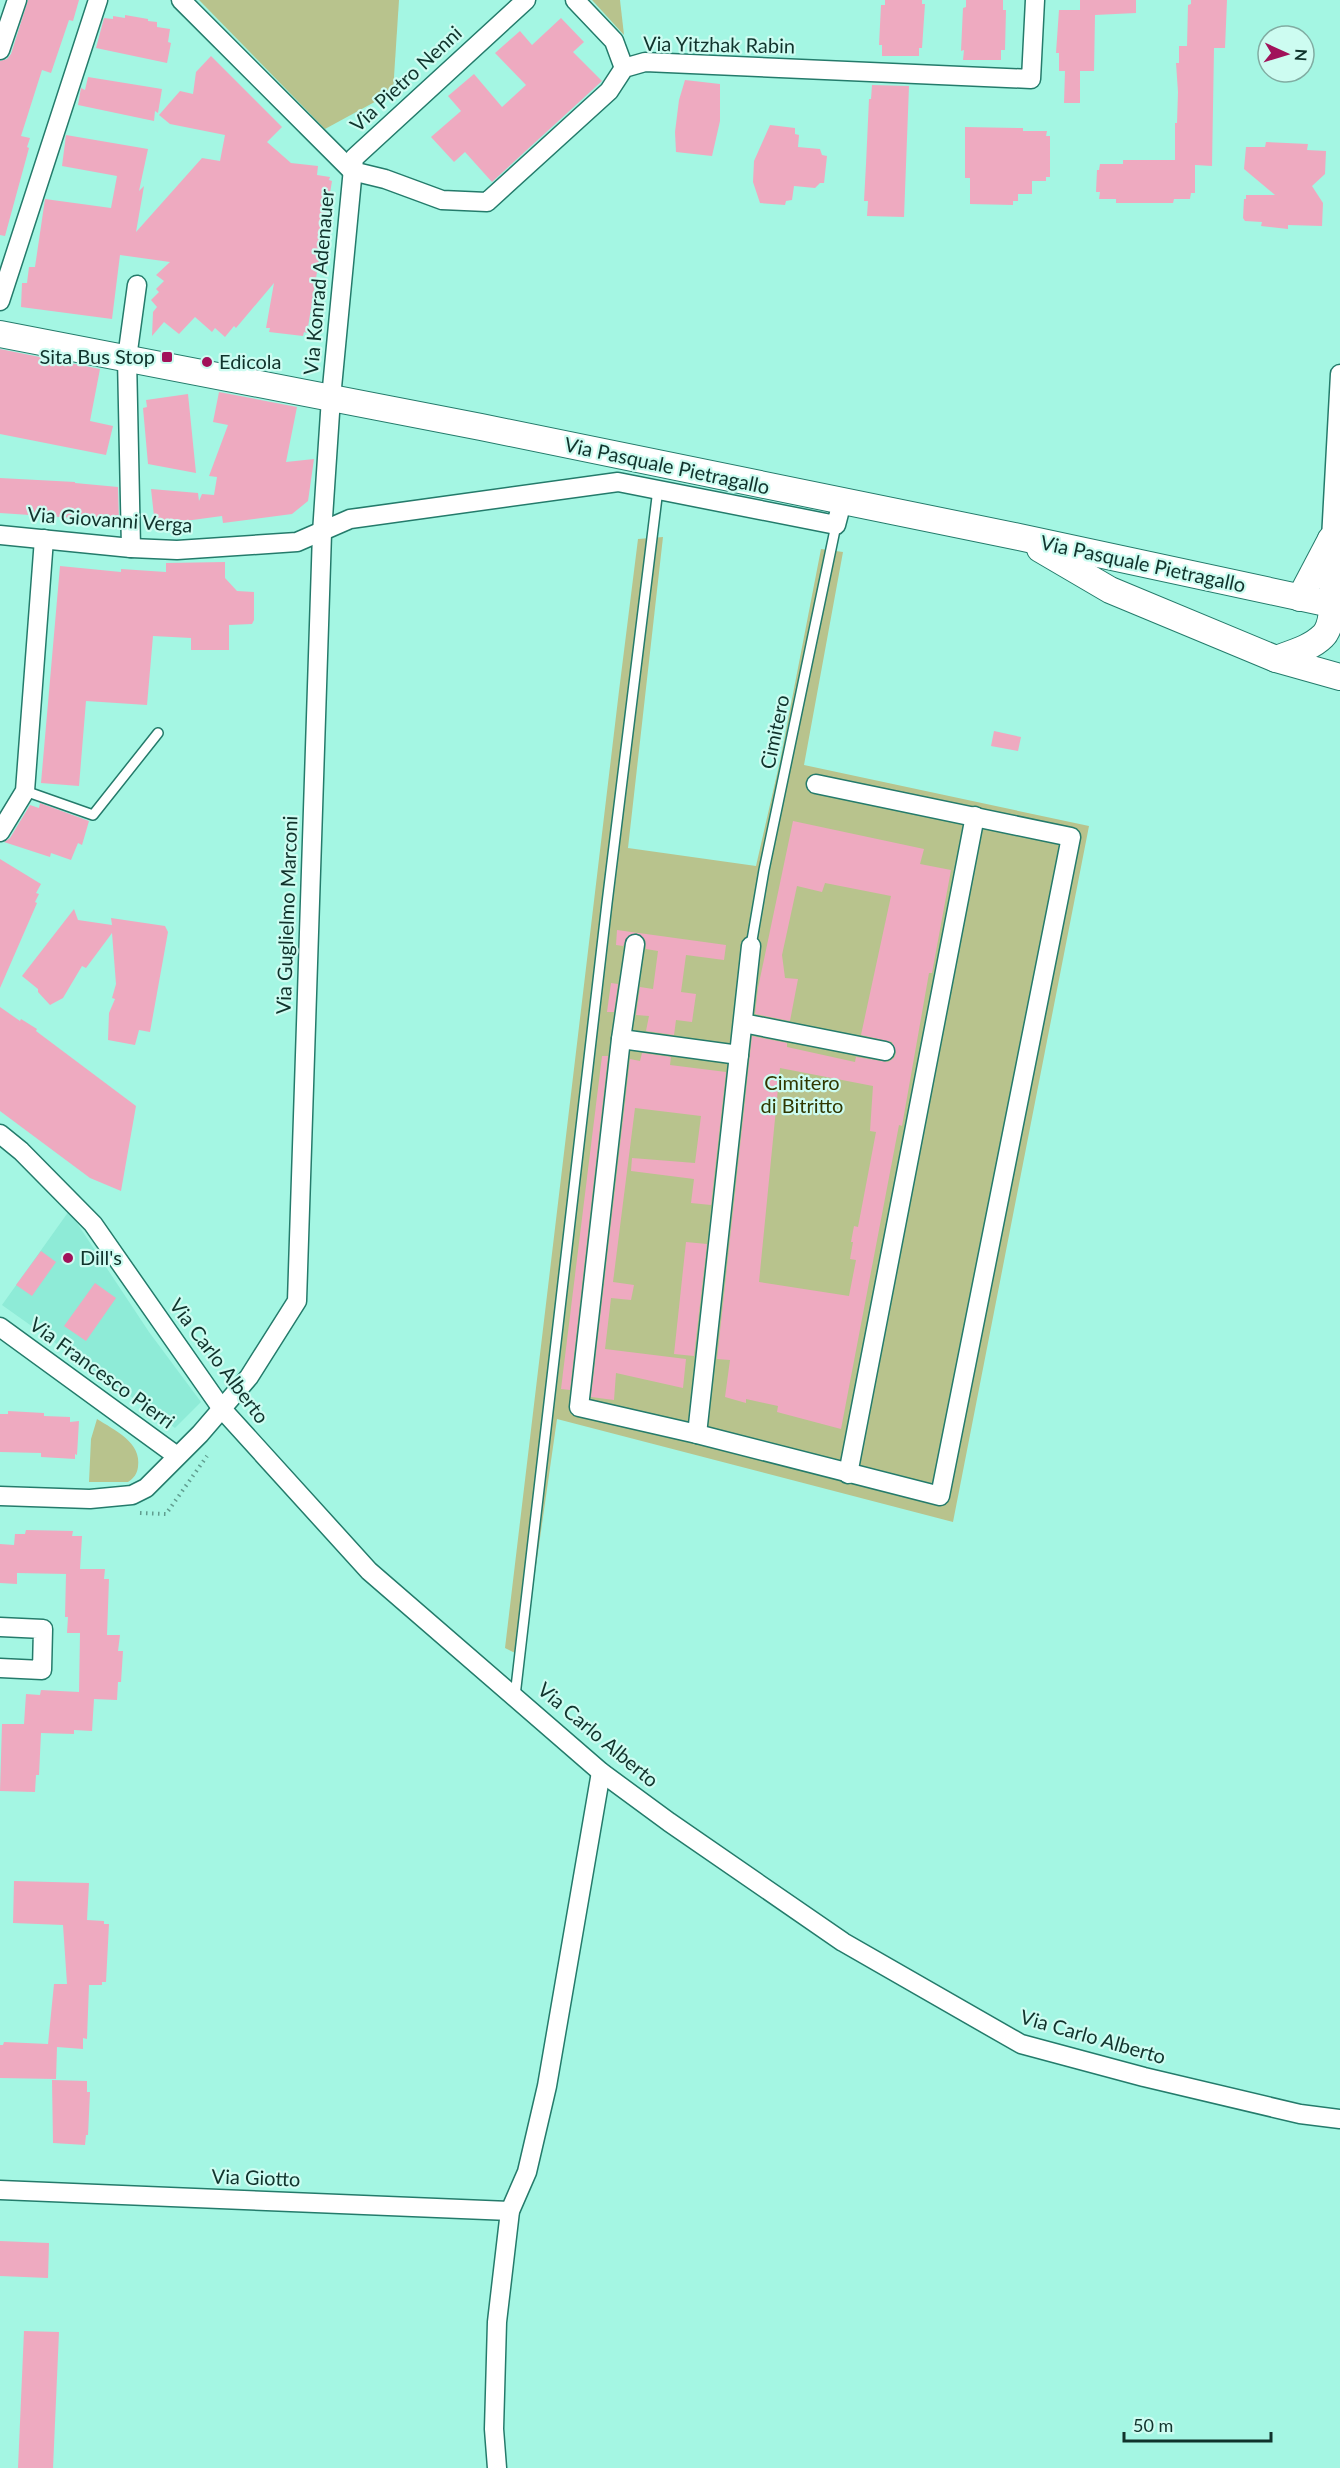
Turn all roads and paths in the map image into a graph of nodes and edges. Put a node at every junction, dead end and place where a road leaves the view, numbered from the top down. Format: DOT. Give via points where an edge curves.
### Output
graph roads {
  1 [pos="17,0"];
  2 [pos="98,0"];
  3 [pos="181,0"];
  4 [pos="526,0"];
  5 [pos="575,0"];
  6 [pos="1035,0"];
  7 [pos="0,50"];
  8 [pos="624,68"];
  9 [pos="352,171"];
  10 [pos="137,285"];
  11 [pos="0,301"];
  12 [pos="0,334"];
  13 [pos="127,358"];
  14 [pos="1340,374"];
  15 [pos="331,398"];
  16 [pos="620,470"];
  17 [pos="658,489"];
  18 [pos="839,514"];
  19 [pos="322,533"];
  20 [pos="0,535"];
  21 [pos="1019,537"];
  22 [pos="44,539"];
  23 [pos="1337,542"];
  24 [pos="131,548"];
  25 [pos="1300,598"];
  26 [pos="1337,605"];
  27 [pos="1276,659"];
  28 [pos="1340,677"];
  29 [pos="158,733"];
  30 [pos="816,784"];
  31 [pos="26,791"];
  32 [pos="975,816"];
  33 [pos="0,832"];
  34 [pos="635,944"];
  35 [pos="752,946"];
  36 [pos="743,1023"];
  37 [pos="621,1039"];
  38 [pos="885,1051"];
  39 [pos="739,1055"];
  40 [pos="0,1134"];
  41 [pos="0,1327"];
  42 [pos="222,1409"];
  43 [pos="697,1434"];
  44 [pos="177,1456"];
  45 [pos="848,1474"];
  46 [pos="0,1496"];
  47 [pos="0,1626"];
  48 [pos="0,1668"];
  49 [pos="515,1696"];
  50 [pos="601,1772"];
  51 [pos="1340,2119"];
  52 [pos="0,2190"];
  53 [pos="510,2211"];
  54 [pos="497,2468"];
  1 -- 7 [label="street"];
  2 -- 11 [label="street"];
  3 -- 9 [label="street"];
  4 -- 9 [label="street, Via Pietro Nenni" via="354,158"];
  5 -- 8 [label="street" via="614,41"];
  6 -- 8 [label="street, Via Yitzhak Rabin" via="1030,79 645,62"];
  8 -- 9 [label="street, Via Yitzhak Rabin" via="609,91 488,202 442,200"];
  9 -- 15 [label="street, Via Konrad Adenauer"];
  10 -- 13 [label="street"];
  12 -- 13 [label="main road, Via Pasquale Pietragallo"];
  13 -- 15 [label="main road, Via Pasquale Pietragallo"];
  13 -- 24 [label="street"];
  14 -- 23 [label="street"];
  15 -- 16 [label="main road, Via Pasquale Pietragallo"];
  15 -- 19 [label="street, Via Guglielmo Marconi"];
  16 -- 17 [label="street, Via Giovanni Verga"];
  16 -- 18 [label="main road, Via Pasquale Pietragallo"];
  16 -- 19 [label="street, Via Giovanni Verga" via="350,519"];
  17 -- 18 [label="street, Via Giovanni Verga"];
  17 -- 49 [label="lane"];
  18 -- 21 [label="main road, Via Pasquale Pietragallo"];
  18 -- 35 [label="lane, Cimitero" via="764,870"];
  19 -- 24 [label="street, Via Giovanni Verga" via="297,542 177,550"];
  19 -- 42 [label="street, Via Guglielmo Marconi" via="297,1301 249,1377"];
  20 -- 22 [label="street, Via Giovanni Verga"];
  21 -- 25 [label="main road, Via Pasquale Pietragallo"];
  21 -- 27 [label="main road" via="1110,590"];
  22 -- 24 [label="street, Via Giovanni Verga"];
  22 -- 31 [label="street"];
  23 -- 25 [label="main road"];
  23 -- 26 [label="main road"];
  25 -- 26 [label="main road, Via Pasquale Pietragallo"];
  26 -- 27 [label="main road" via="1326,634 1314,644"];
  27 -- 28 [label="main road"];
  29 -- 31 [label="lane" via="93,815"];
  30 -- 32 [label="street"];
  31 -- 33 [label="street"];
  32 -- 45 [label="street"];
  32 -- 45 [label="street" via="1071,837 940,1496"];
  34 -- 37 [label="street"];
  35 -- 36 [label="street"];
  36 -- 38 [label="street"];
  36 -- 39 [label="street"];
  37 -- 39 [label="street"];
  37 -- 43 [label="street" via="579,1407"];
  39 -- 43 [label="street"];
  40 -- 42 [label="street, Via Carlo Alberto" via="93,1224"];
  41 -- 44 [label="street, Via Francesco Pierri"];
  42 -- 44 [label="street, Via Guglielmo Marconi"];
  42 -- 49 [label="street, Via Carlo Alberto" via="369,1571"];
  43 -- 45 [label="street"];
  44 -- 46 [label="street, Via Guglielmo Marconi" via="146,1488 132,1495 90,1499"];
  47 -- 48 [label="street" via="43,1629 42,1670"];
  49 -- 50 [label="street, Via Carlo Alberto"];
  50 -- 51 [label="street, Via Carlo Alberto" via="843,1942 1021,2044 1300,2114"];
  50 -- 53 [label="street" via="547,2086 527,2172"];
  52 -- 53 [label="street, Via Giotto"];
  53 -- 54 [label="street" via="497,2322"];
}
